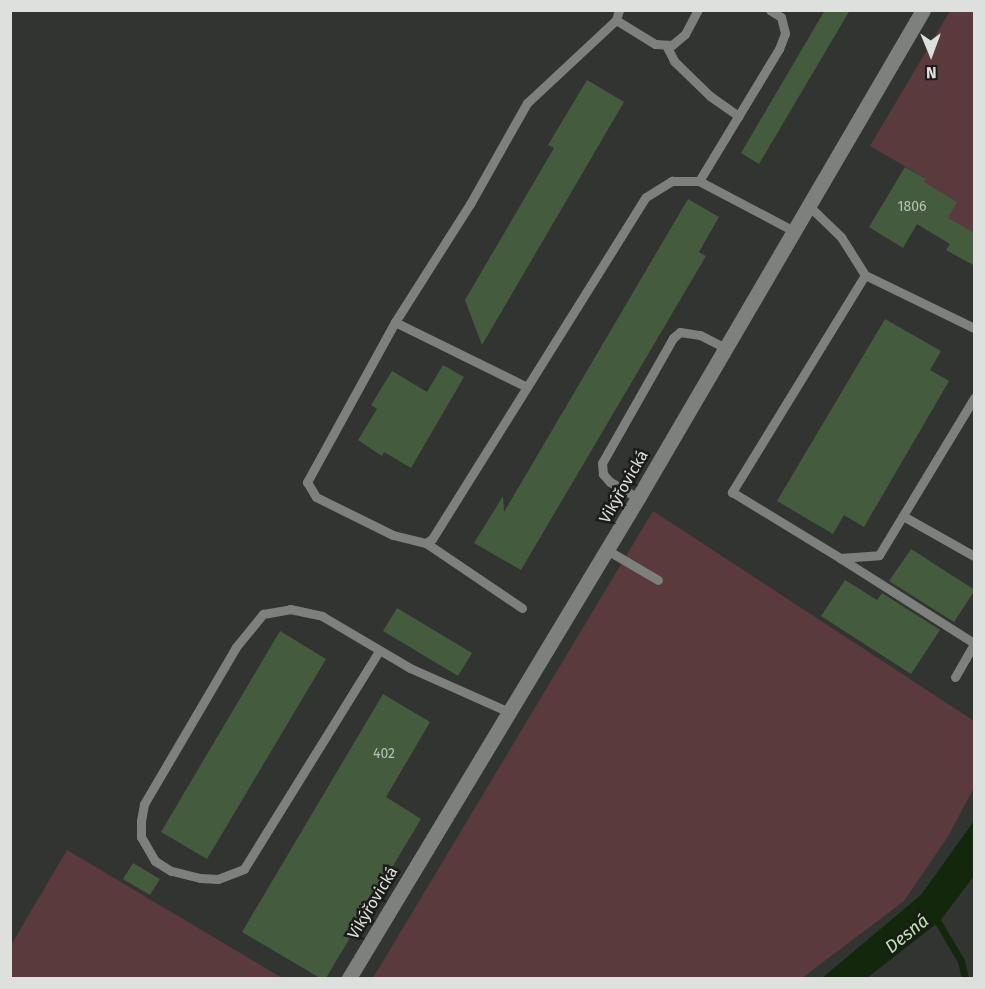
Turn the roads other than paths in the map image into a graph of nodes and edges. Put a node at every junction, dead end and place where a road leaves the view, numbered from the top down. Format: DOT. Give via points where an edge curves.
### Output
graph roads {
  1 [pos="698,10"];
  2 [pos="770,10"];
  3 [pos="924,10"];
  4 [pos="618,15"];
  5 [pos="666,45"];
  6 [pos="739,116"];
  7 [pos="699,181"];
  8 [pos="809,206"];
  9 [pos="794,231"];
  10 [pos="865,275"];
  11 [pos="395,322"];
  12 [pos="975,328"];
  13 [pos="725,348"];
  14 [pos="525,386"];
  15 [pos="975,398"];
  16 [pos="639,498"];
  17 [pos="903,516"];
  18 [pos="426,543"];
  19 [pos="607,550"];
  20 [pos="975,556"];
  21 [pos="840,558"];
  22 [pos="657,580"];
  23 [pos="522,608"];
  24 [pos="975,643"];
  25 [pos="379,651"];
  26 [pos="955,677"];
  27 [pos="510,712"];
  28 [pos="349,978"];
  1 -- 5 [label="lane" via="685,34 672,45"];
  2 -- 6 [label="lane" via="781,17 785,33"];
  3 -- 8 [label="street, Vikýřovická"];
  4 -- 5 [label="lane" via="656,44"];
  4 -- 11 [label="lane" via="527,103 470,204"];
  5 -- 6 [label="lane" via="674,61 710,96"];
  6 -- 7 [label="lane"];
  7 -- 9 [label="lane"];
  7 -- 14 [label="lane" via="672,181 646,197"];
  8 -- 9 [label="street, Vikýřovická"];
  8 -- 10 [label="lane" via="841,237"];
  9 -- 13 [label="street, Vikýřovická"];
  10 -- 12 [label="lane"];
  10 -- 21 [label="lane" via="732,492"];
  11 -- 14 [label="lane"];
  11 -- 18 [label="lane" via="307,482 316,497 393,535"];
  13 -- 16 [label="street, Vikýřovická"];
  13 -- 16 [label="lane" via="700,335 680,332 673,338 602,463 603,474 610,482"];
  14 -- 18 [label="lane"];
  15 -- 17 [label="lane"];
  16 -- 19 [label="street, Vikýřovická"];
  17 -- 20 [label="lane"];
  17 -- 21 [label="lane" via="879,555"];
  18 -- 23 [label="lane"];
  19 -- 22 [label="lane"];
  19 -- 27 [label="street, Vikýřovická"];
  21 -- 24 [label="lane"];
  24 -- 26 [label="lane"];
  25 -- 25 [label="lane" via="305,610 263,614 236,647 144,804 141,837 155,861 171,871 200,878 218,879 244,869"];
  25 -- 27 [label="lane"];
  27 -- 28 [label="street, Vikýřovická"];
}
